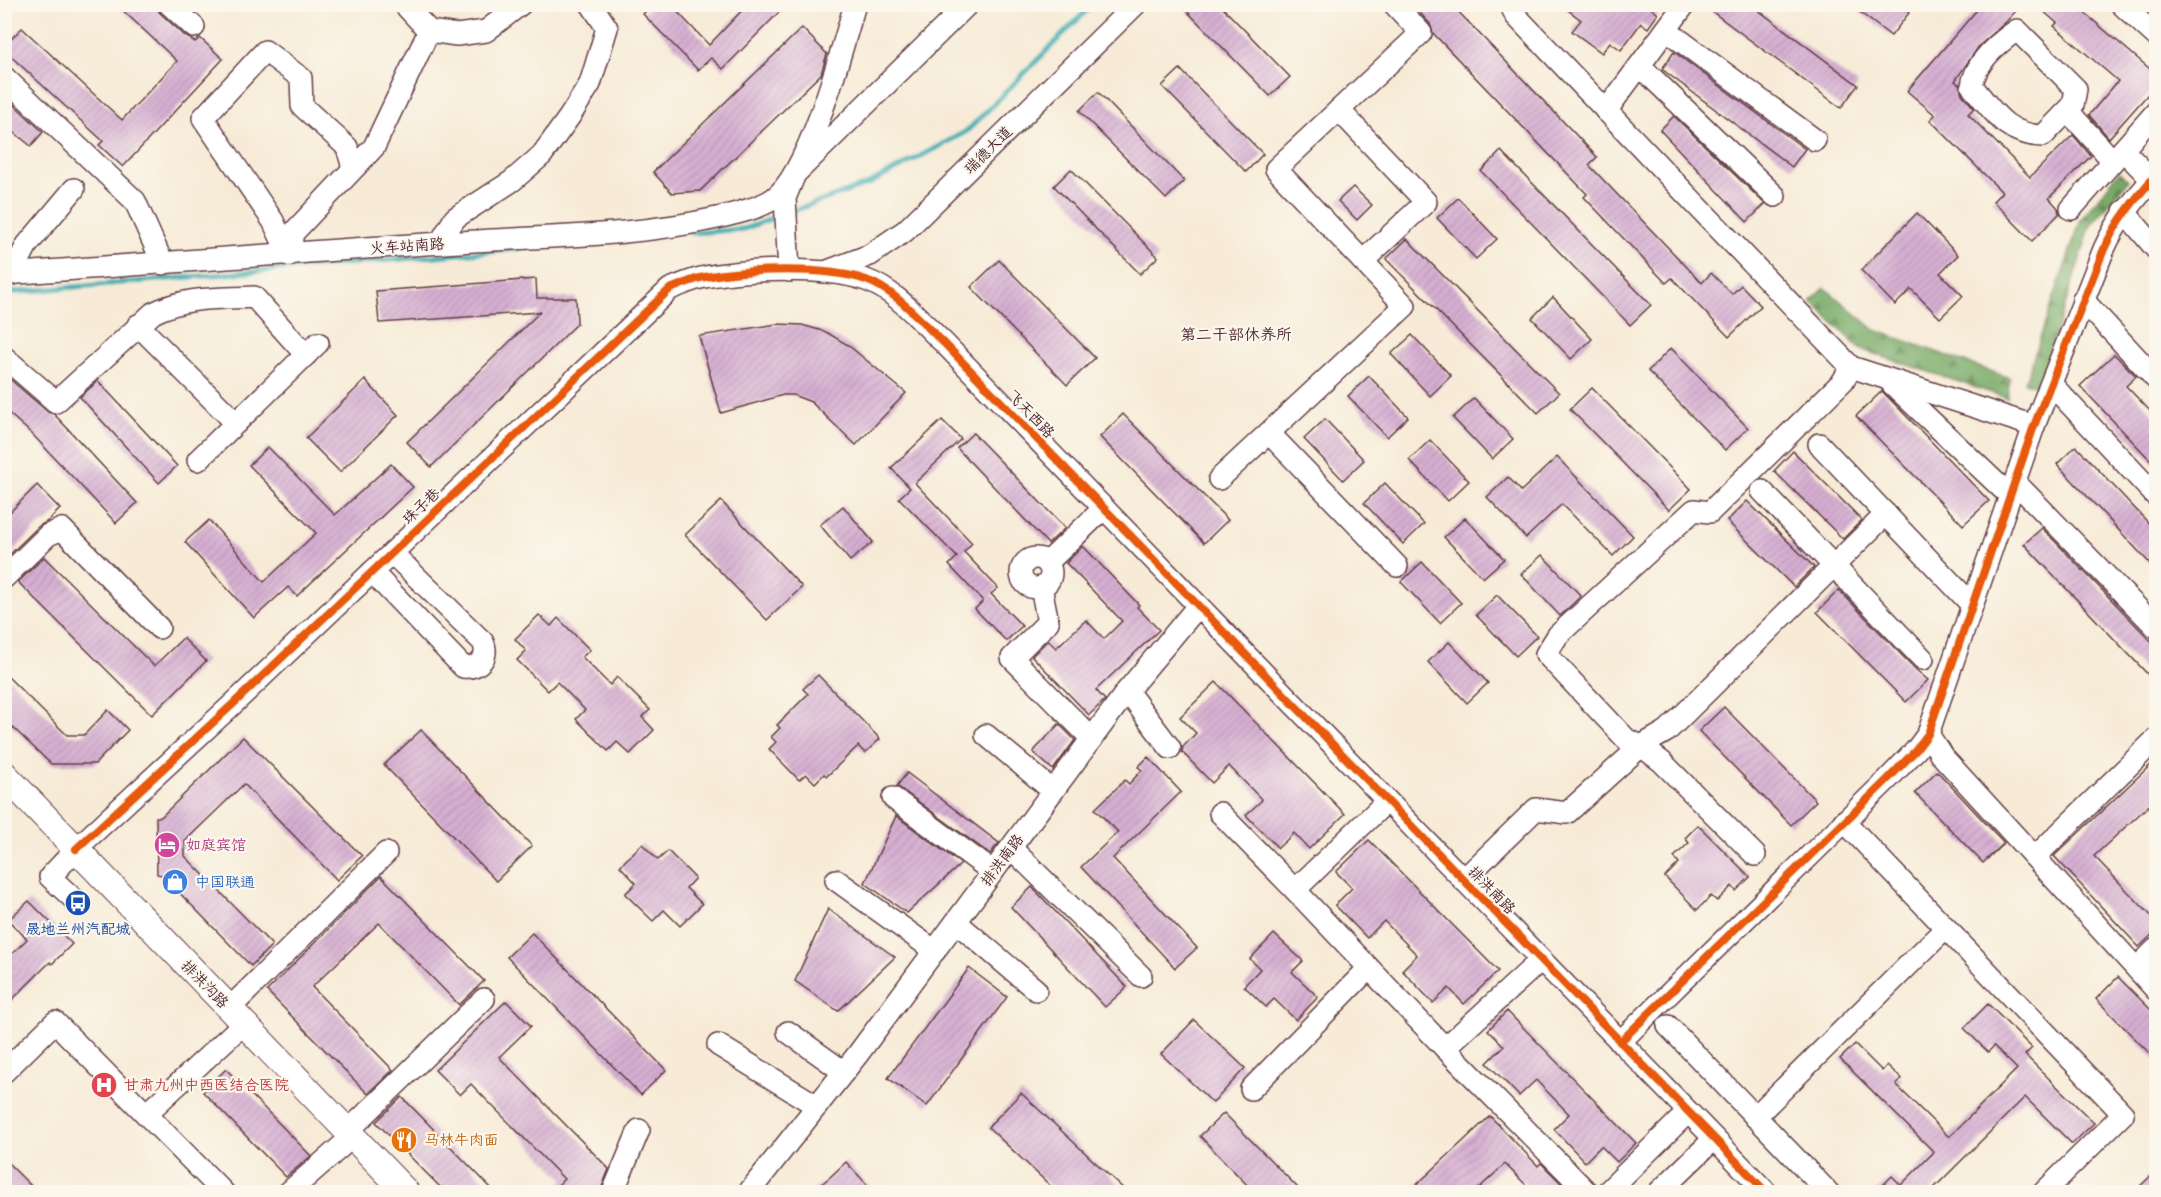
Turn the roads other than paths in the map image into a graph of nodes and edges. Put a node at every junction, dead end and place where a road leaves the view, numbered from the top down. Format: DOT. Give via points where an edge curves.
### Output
graph roads {
  1 [pos="169,4"];
  2 [pos="404,4"];
  3 [pos="521,4"];
  4 [pos="591,4"];
  5 [pos="855,4"];
  6 [pos="968,4"];
  7 [pos="1136,4"];
  8 [pos="1394,4"];
  9 [pos="1510,4"];
  10 [pos="1685,4"];
  11 [pos="2121,4"];
  12 [pos="194,27"];
  13 [pos="1666,30"];
  14 [pos="429,31"];
  15 [pos="2157,36"];
  16 [pos="1640,66"];
  17 [pos="4,77"];
  18 [pos="1339,110"];
  19 [pos="1606,111"];
  20 [pos="2068,111"];
  21 [pos="2157,112"];
  22 [pos="1815,140"];
  23 [pos="2118,155"];
  24 [pos="353,168"];
  25 [pos="795,174"];
  26 [pos="2154,178"];
  27 [pos="74,189"];
  28 [pos="1775,196"];
  29 [pos="2072,209"];
  30 [pos="2124,211"];
  31 [pos="440,243"];
  32 [pos="2157,249"];
  33 [pos="289,255"];
  34 [pos="1363,261"];
  35 [pos="163,264"];
  36 [pos="789,271"];
  37 [pos="825,272"];
  38 [pos="8,274"];
  39 [pos="2083,300"];
  40 [pos="138,325"];
  41 [pos="4,357"];
  42 [pos="1851,368"];
  43 [pos="1887,379"];
  44 [pos="2157,379"];
  45 [pos="2051,384"];
  46 [pos="236,423"];
  47 [pos="2034,426"];
  48 [pos="1269,433"];
  49 [pos="1819,444"];
  50 [pos="198,460"];
  51 [pos="1220,479"];
  52 [pos="2012,489"];
  53 [pos="1762,492"];
  54 [pos="2157,496"];
  55 [pos="1104,508"];
  56 [pos="1886,514"];
  57 [pos="392,553"];
  58 [pos="1397,566"];
  59 [pos="1834,566"];
  60 [pos="372,572"];
  61 [pos="4,578"];
  62 [pos="1972,605"];
  63 [pos="1198,606"];
  64 [pos="2157,627"];
  65 [pos="159,628"];
  66 [pos="1923,659"];
  67 [pos="1127,692"];
  68 [pos="1928,734"];
  69 [pos="986,735"];
  70 [pos="1092,739"];
  71 [pos="2157,739"];
  72 [pos="1641,746"];
  73 [pos="1170,748"];
  74 [pos="4,774"];
  75 [pos="1053,791"];
  76 [pos="893,798"];
  77 [pos="1387,801"];
  78 [pos="1220,813"];
  79 [pos="1844,821"];
  80 [pos="1011,848"];
  81 [pos="76,849"];
  82 [pos="386,853"];
  83 [pos="1755,855"];
  84 [pos="2035,857"];
  85 [pos="993,872"];
  86 [pos="836,880"];
  87 [pos="1463,880"];
  88 [pos="1295,890"];
  89 [pos="78,903"];
  90 [pos="956,922"];
  91 [pos="1946,928"];
  92 [pos="2157,949"];
  93 [pos="935,951"];
  94 [pos="1541,960"];
  95 [pos="1369,968"];
  96 [pos="2137,968"];
  97 [pos="1141,976"];
  98 [pos="1036,990"];
  99 [pos="2157,990"];
  100 [pos="484,999"];
  101 [pos="236,1016"];
  102 [pos="1668,1026"];
  103 [pos="788,1032"];
  104 [pos="1620,1042"];
  105 [pos="718,1045"];
  106 [pos="1445,1048"];
  107 [pos="4,1072"];
  108 [pos="844,1072"];
  109 [pos="1251,1089"];
  110 [pos="817,1106"];
  111 [pos="1688,1112"];
  112 [pos="146,1114"];
  113 [pos="1755,1117"];
  114 [pos="639,1130"];
  115 [pos="350,1135"];
  116 [pos="1714,1139"];
  117 [pos="223,1192"];
  118 [pos="289,1192"];
  119 [pos="406,1192"];
  120 [pos="613,1192"];
  121 [pos="749,1192"];
  122 [pos="1587,1192"];
  123 [pos="1607,1192"];
  124 [pos="1659,1192"];
  125 [pos="1766,1192"];
  126 [pos="1828,1192"];
  127 [pos="2043,1192"];
  1 -- 12 [label="street"];
  2 -- 14 [label="street"];
  3 -- 14 [label="street" via="486,31 457,35"];
  4 -- 31 [label="street" via="607,28 590,84 570,116 542,154 512,181 455,218"];
  5 -- 25 [label="street" via="828,94"];
  6 -- 25 [label="street"];
  7 -- 37 [label="street, 瑞德大道" via="905,231 870,255"];
  8 -- 18 [label="street" via="1421,33"];
  9 -- 19 [label="street" via="1516,16"];
  10 -- 13 [label="street"];
  11 -- 15 [label="street"];
  13 -- 16 [label="street"];
  13 -- 22 [label="street"];
  14 -- 24 [label="street" via="374,147"];
  16 -- 19 [label="street"];
  16 -- 28 [label="street"];
  17 -- 35 [label="street" via="135,201"];
  18 -- 34 [label="street" via="1426,202"];
  18 -- 34 [label="street" via="1276,169"];
  19 -- 42 [label="street"];
  20 -- 20 [label="street" via="2043,136 2026,136 2007,126 1972,86 1973,74 1998,43 2017,30 2076,89"];
  20 -- 23 [label="street"];
  21 -- 23 [label="street"];
  23 -- 26 [label="street"];
  23 -- 29 [label="street"];
  24 -- 33 [label="street" via="293,233"];
  24 -- 33 [label="street" via="347,147 302,106 301,78 265,51 203,118 273,221"];
  25 -- 31 [label="street, 火车站南路" via="773,199 693,223 635,232"];
  25 -- 36 [label="street" via="785,198"];
  26 -- 30 [label="street"];
  27 -- 38 [label="street"];
  30 -- 32 [label="street"];
  30 -- 39 [label="street"];
  31 -- 33 [label="street, 火车站南路"];
  33 -- 35 [label="street, 火车站南路"];
  34 -- 48 [label="street" via="1405,306"];
  35 -- 38 [label="street, 火车站南路"];
  36 -- 37 [label="street, 珠子巷"];
  36 -- 57 [label="street, 珠子巷" via="703,277 670,289"];
  37 -- 55 [label="street, 飞天西路" via="866,280 891,294"];
  39 -- 44 [label="street"];
  39 -- 45 [label="street"];
  40 -- 41 [label="street" via="56,402"];
  40 -- 46 [label="street"];
  40 -- 46 [label="street" via="171,304 254,297 312,349"];
  42 -- 43 [label="street"];
  42 -- 72 [label="street" via="1843,381 1710,512 1694,510 1558,635 1546,654 1627,740"];
  43 -- 47 [label="street"];
  43 -- 52 [label="street"];
  45 -- 47 [label="street"];
  45 -- 54 [label="street"];
  46 -- 50 [label="street"];
  47 -- 52 [label="street"];
  48 -- 51 [label="street"];
  48 -- 58 [label="street"];
  49 -- 56 [label="street"];
  52 -- 62 [label="street"];
  52 -- 64 [label="street"];
  53 -- 59 [label="street"];
  55 -- 63 [label="street, 飞天西路"];
  55 -- 70 [label="street" via="1047,562 1030,558 1025,562 1020,572 1024,583 1041,587 1048,622 1012,658"];
  56 -- 59 [label="street"];
  56 -- 62 [label="street"];
  57 -- 60 [label="street, 珠子巷"];
  57 -- 60 [label="street" via="483,642 486,653 481,663 463,667"];
  59 -- 66 [label="street"];
  59 -- 72 [label="street" via="1667,730"];
  60 -- 81 [label="street, 珠子巷"];
  61 -- 65 [label="street" via="48,535 62,529"];
  62 -- 68 [label="street"];
  63 -- 67 [label="street, 排洪南路"];
  63 -- 77 [label="street, 排洪南路"];
  67 -- 70 [label="street, 排洪南路"];
  67 -- 73 [label="street"];
  68 -- 79 [label="street"];
  68 -- 84 [label="street" via="1942,756"];
  69 -- 75 [label="street"];
  70 -- 75 [label="street, 排洪南路"];
  71 -- 84 [label="street"];
  72 -- 83 [label="street"];
  72 -- 87 [label="street" via="1567,813 1536,809"];
  74 -- 81 [label="main road, 排洪沟路"];
  75 -- 80 [label="street, 排洪南路"];
  76 -- 85 [label="street"];
  77 -- 87 [label="street, 排洪南路"];
  77 -- 88 [label="street"];
  78 -- 88 [label="street"];
  79 -- 91 [label="street"];
  79 -- 104 [label="street"];
  80 -- 85 [label="street, 排洪南路"];
  80 -- 97 [label="street"];
  81 -- 89 [label="street, 珠子巷" via="50,877"];
  81 -- 101 [label="main road, 排洪沟路"];
  82 -- 101 [label="street"];
  84 -- 96 [label="street"];
  85 -- 90 [label="street, 排洪南路"];
  86 -- 93 [label="street"];
  87 -- 94 [label="street, 排洪南路"];
  88 -- 95 [label="street"];
  90 -- 93 [label="street, 排洪南路"];
  90 -- 98 [label="street"];
  91 -- 113 [label="street"];
  91 -- 127 [label="street" via="2123,1114"];
  92 -- 96 [label="street"];
  93 -- 108 [label="street, 排洪南路"];
  94 -- 104 [label="street, 排洪南路"];
  94 -- 106 [label="street"];
  95 -- 106 [label="street"];
  95 -- 109 [label="street"];
  96 -- 99 [label="street"];
  100 -- 115 [label="street"];
  101 -- 112 [label="street"];
  101 -- 115 [label="main road, 排洪沟路"];
  102 -- 113 [label="street"];
  103 -- 108 [label="street"];
  104 -- 111 [label="street, 排洪南路"];
  105 -- 110 [label="street"];
  106 -- 122 [label="street"];
  107 -- 112 [label="street" via="56,1022"];
  108 -- 110 [label="street, 排洪南路"];
  110 -- 121 [label="street, 排洪南路"];
  111 -- 116 [label="street, 排洪南路"];
  111 -- 123 [label="street"];
  112 -- 117 [label="street"];
  113 -- 126 [label="street"];
  114 -- 120 [label="street"];
  115 -- 118 [label="street"];
  115 -- 119 [label="main road, 排洪沟路"];
  116 -- 124 [label="street"];
  116 -- 125 [label="street, 排洪南路"];
}
